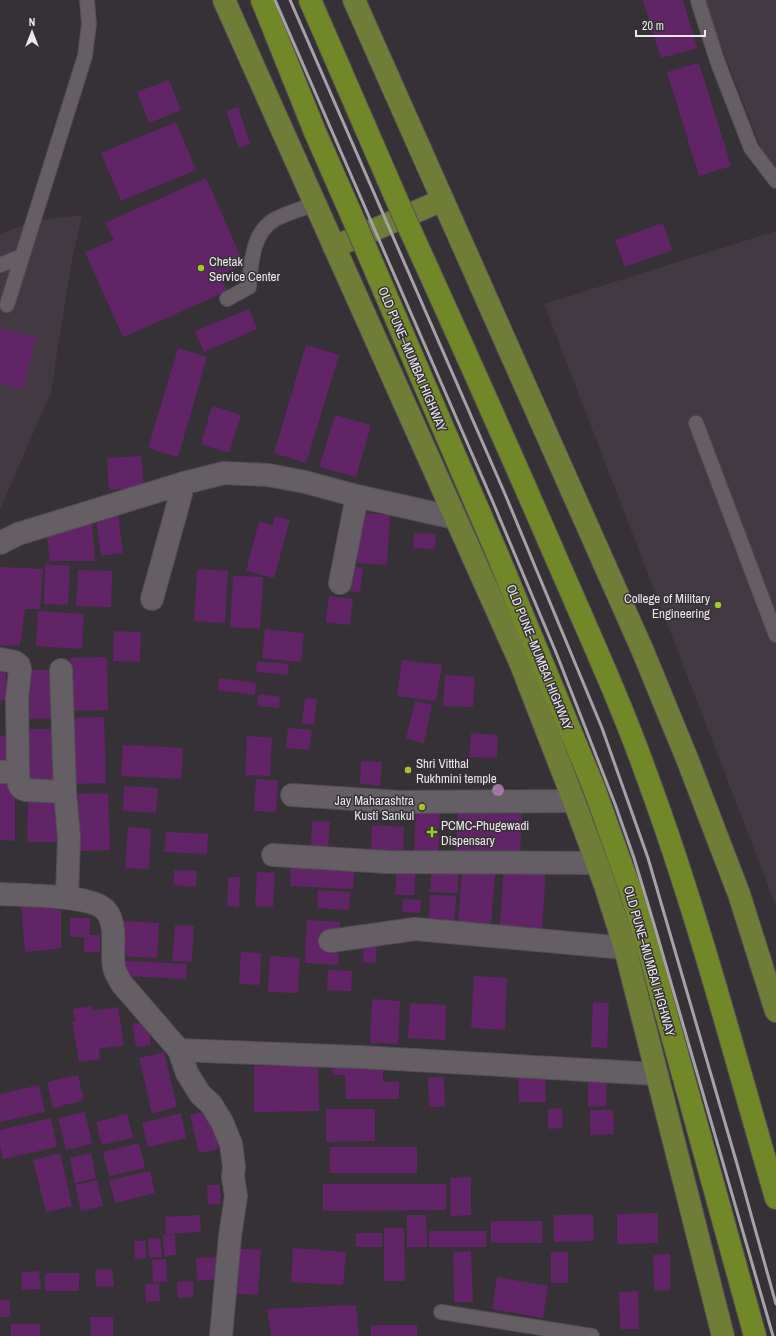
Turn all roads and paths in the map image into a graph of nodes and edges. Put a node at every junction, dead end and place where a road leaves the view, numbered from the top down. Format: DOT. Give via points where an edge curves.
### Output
graph roads {
  1 [pos="87,0"];
  2 [pos="224,0"];
  3 [pos="262,0"];
  4 [pos="310,0"];
  5 [pos="354,0"];
  6 [pos="698,1"];
  7 [pos="776,181"];
  8 [pos="443,200"];
  9 [pos="315,204"];
  10 [pos="334,247"];
  11 [pos="22,256"];
  12 [pos="0,264"];
  13 [pos="227,299"];
  14 [pos="7,305"];
  15 [pos="696,423"];
  16 [pos="184,483"];
  17 [pos="357,496"];
  18 [pos="455,518"];
  19 [pos="0,543"];
  20 [pos="340,583"];
  21 [pos="152,599"];
  22 [pos="776,635"];
  23 [pos="0,659"];
  24 [pos="61,670"];
  25 [pos="9,772"];
  26 [pos="65,792"];
  27 [pos="292,795"];
  28 [pos="574,801"];
  29 [pos="273,855"];
  30 [pos="596,863"];
  31 [pos="0,894"];
  32 [pos="67,898"];
  33 [pos="330,941"];
  34 [pos="625,948"];
  35 [pos="776,1011"];
  36 [pos="179,1050"];
  37 [pos="657,1074"];
  38 [pos="755,1125"];
  39 [pos="776,1148"];
  40 [pos="776,1198"];
  41 [pos="441,1312"];
  42 [pos="549,1333"];
  43 [pos="221,1336"];
  44 [pos="592,1336"];
  45 [pos="723,1336"];
  46 [pos="755,1336"];
  1 -- 11 [label="lane" via="89,24 85,56"];
  2 -- 9 [label="main road"];
  3 -- 46 [label="highway, OLD PUNE–MUMBAI HIGHWAY, bridge" via="315,132 496,551 596,795 630,889 645,940"];
  4 -- 38 [label="highway, bridge" via="614,690 646,773 702,938"];
  5 -- 8 [label="main road"];
  6 -- 7 [label="lane" via="718,63 751,148"];
  8 -- 10 [label="main road"];
  8 -- 35 [label="main road" via="642,648 738,894"];
  9 -- 10 [label="main road"];
  9 -- 13 [label="lane" via="274,220 261,232 252,256 249,287"];
  10 -- 18 [label="main road"];
  11 -- 12 [label="lane"];
  11 -- 14 [label="lane"];
  15 -- 22 [label="lane"];
  16 -- 17 [label="street" via="224,473 268,475"];
  16 -- 19 [label="street" via="18,534"];
  16 -- 21 [label="street"];
  17 -- 18 [label="street"];
  17 -- 20 [label="street"];
  18 -- 28 [label="main road" via="520,662"];
  23 -- 25 [label="street" via="15,662 20,670"];
  24 -- 26 [label="street"];
  25 -- 26 [label="street" via="20,788"];
  26 -- 32 [label="street" via="69,837"];
  27 -- 28 [label="street" via="400,802"];
  28 -- 30 [label="main road"];
  29 -- 30 [label="street" via="387,862"];
  30 -- 34 [label="main road"];
  31 -- 32 [label="street"];
  32 -- 36 [label="street" via="86,901 108,912 113,930 114,968 122,984"];
  33 -- 34 [label="street" via="415,929"];
  34 -- 37 [label="main road"];
  36 -- 37 [label="street" via="360,1057"];
  36 -- 43 [label="street" via="188,1073 200,1094 211,1104 222,1122 231,1144 236,1196"];
  37 -- 45 [label="main road"];
  38 -- 39 [label="highway"];
  38 -- 40 [label="highway"];
  41 -- 42 [label="lane"];
  42 -- 44 [label="lane"];
}
